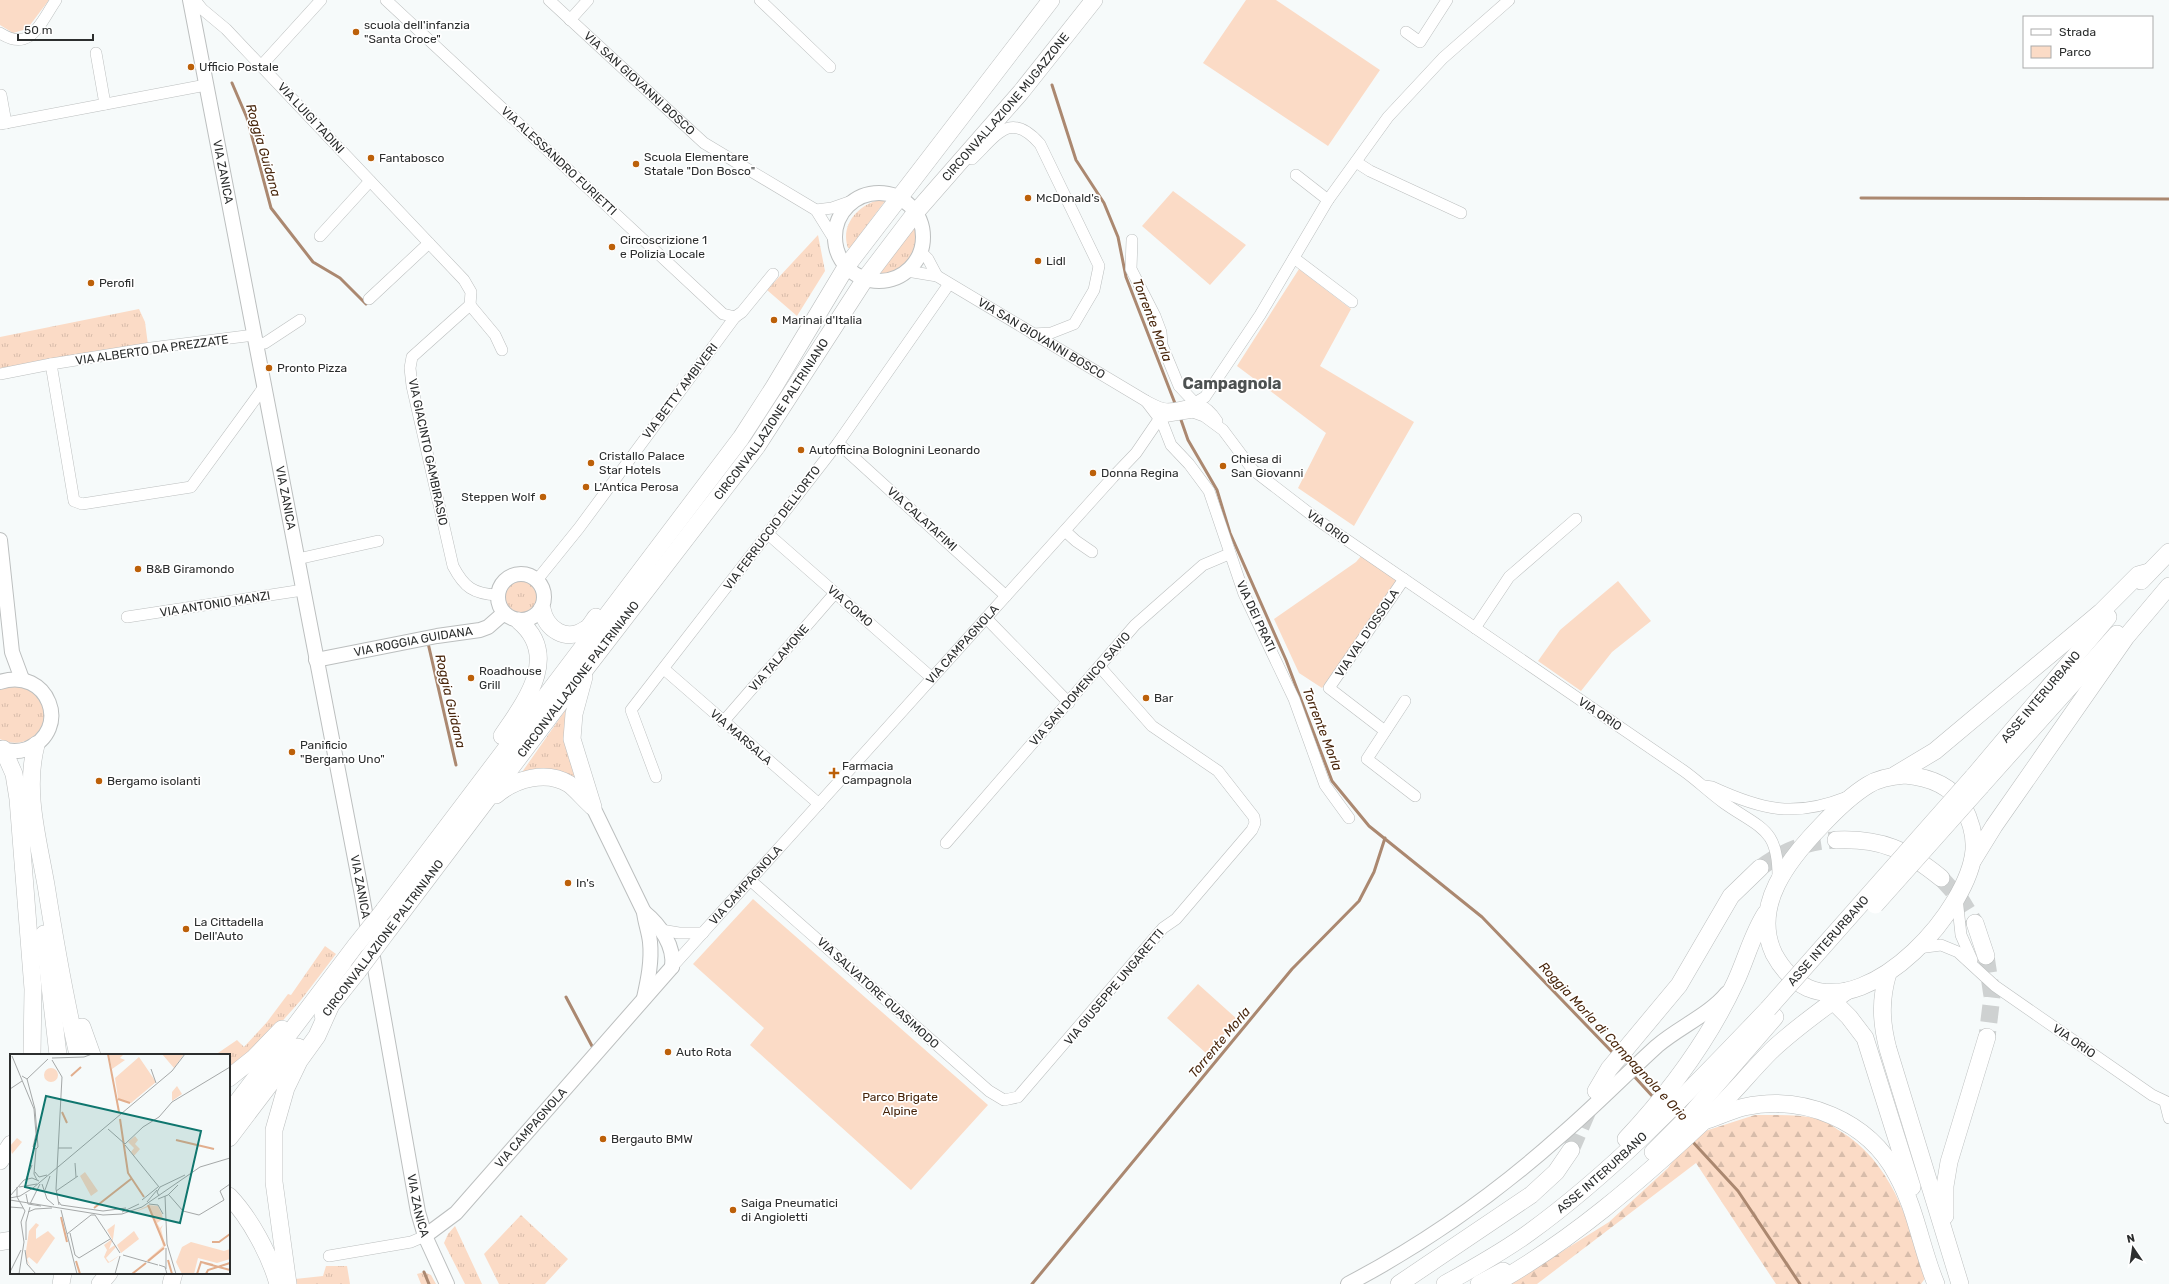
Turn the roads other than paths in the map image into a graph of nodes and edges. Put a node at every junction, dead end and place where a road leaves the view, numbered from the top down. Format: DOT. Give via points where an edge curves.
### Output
graph roads {
  1 [pos="56,0"];
  2 [pos="190,0"];
  3 [pos="196,0"];
  4 [pos="321,0"];
  5 [pos="386,0"];
  6 [pos="549,0"];
  7 [pos="588,0"];
  8 [pos="760,0"];
  9 [pos="1051,0"];
  10 [pos="1094,0"];
  11 [pos="1447,0"];
  12 [pos="1509,0"];
  13 [pos="570,20"];
  14 [pos="217,21"];
  15 [pos="1406,32"];
  16 [pos="0,33"];
  17 [pos="197,34"];
  18 [pos="96,53"];
  19 [pos="261,66"];
  20 [pos="830,67"];
  21 [pos="206,85"];
  22 [pos="1,95"];
  23 [pos="105,104"];
  24 [pos="3,124"];
  25 [pos="1356,162"];
  26 [pos="1296,175"];
  27 [pos="944,180"];
  28 [pos="370,181"];
  29 [pos="898,197"];
  30 [pos="1328,200"];
  31 [pos="852,201"];
  32 [pos="816,210"];
  33 [pos="916,212"];
  34 [pos="1461,213"];
  35 [pos="320,236"];
  36 [pos="834,239"];
  37 [pos="1132,240"];
  38 [pos="429,243"];
  39 [pos="921,252"];
  40 [pos="1294,258"];
  41 [pos="846,267"];
  42 [pos="907,271"];
  43 [pos="773,274"];
  44 [pos="937,276"];
  45 [pos="865,279"];
  46 [pos="949,284"];
  47 [pos="369,299"];
  48 [pos="1352,302"];
  49 [pos="470,305"];
  50 [pos="735,316"];
  51 [pos="300,320"];
  52 [pos="1033,334"];
  53 [pos="255,340"];
  54 [pos="502,350"];
  55 [pos="50,364"];
  56 [pos="0,374"];
  57 [pos="1218,378"];
  58 [pos="264,387"];
  59 [pos="1206,407"];
  60 [pos="1189,409"];
  61 [pos="1166,413"];
  62 [pos="1223,430"];
  63 [pos="838,442"];
  64 [pos="725,459"];
  65 [pos="1576,519"];
  66 [pos="1064,531"];
  67 [pos="768,534"];
  68 [pos="0,540"];
  69 [pos="378,541"];
  70 [pos="1092,552"];
  71 [pos="2169,552"];
  72 [pos="1230,554"];
  73 [pos="297,558"];
  74 [pos="2149,572"];
  75 [pos="2169,576"];
  76 [pos="1404,579"];
  77 [pos="537,580"];
  78 [pos="2169,586"];
  79 [pos="303,590"];
  80 [pos="835,593"];
  81 [pos="498,595"];
  82 [pos="1006,596"];
  83 [pos="542,609"];
  84 [pos="511,617"];
  85 [pos="127,618"];
  86 [pos="986,618"];
  87 [pos="1476,628"];
  88 [pos="316,660"];
  89 [pos="587,667"];
  90 [pos="1100,667"];
  91 [pos="664,669"];
  92 [pos="932,678"];
  93 [pos="22,679"];
  94 [pos="0,682"];
  95 [pos="1405,702"];
  96 [pos="1069,703"];
  97 [pos="723,722"];
  98 [pos="1386,731"];
  99 [pos="36,745"];
  100 [pos="2,749"];
  101 [pos="1893,776"];
  102 [pos="656,777"];
  103 [pos="1977,781"];
  104 [pos="477,786"];
  105 [pos="1704,786"];
  106 [pos="1855,794"];
  107 [pos="1416,796"];
  108 [pos="485,804"];
  109 [pos="819,804"];
  110 [pos="593,807"];
  111 [pos="33,812"];
  112 [pos="1349,818"];
  113 [pos="1836,840"];
  114 [pos="946,843"];
  115 [pos="1971,864"];
  116 [pos="1760,868"];
  117 [pos="25,876"];
  118 [pos="1941,878"];
  119 [pos="750,880"];
  120 [pos="1778,880"];
  121 [pos="1957,898"];
  122 [pos="644,912"];
  123 [pos="1767,912"];
  124 [pos="1975,923"];
  125 [pos="53,930"];
  126 [pos="661,930"];
  127 [pos="703,933"];
  128 [pos="650,941"];
  129 [pos="1917,949"];
  130 [pos="1986,956"];
  131 [pos="672,967"];
  132 [pos="1888,973"];
  133 [pos="1984,977"];
  134 [pos="1735,984"];
  135 [pos="1835,995"];
  136 [pos="644,999"];
  137 [pos="324,1001"];
  138 [pos="1771,1013"];
  139 [pos="1987,1037"];
  140 [pos="32,1054"];
  141 [pos="55,1054"];
  142 [pos="58,1054"];
  143 [pos="78,1054"];
  144 [pos="92,1054"];
  145 [pos="230,1077"];
  146 [pos="1596,1091"];
  147 [pos="1673,1098"];
  148 [pos="1008,1100"];
  149 [pos="2167,1102"];
  150 [pos="230,1112"];
  151 [pos="2169,1118"];
  152 [pos="1698,1121"];
  153 [pos="230,1137"];
  154 [pos="1670,1143"];
  155 [pos="10,1146"];
  156 [pos="1571,1150"];
  157 [pos="10,1160"];
  158 [pos="0,1161"];
  159 [pos="0,1165"];
  160 [pos="230,1197"];
  161 [pos="244,1213"];
  162 [pos="425,1236"];
  163 [pos="10,1240"];
  164 [pos="0,1242"];
  165 [pos="1949,1248"];
  166 [pos="329,1256"];
  167 [pos="63,1274"];
  168 [pos="108,1274"];
  169 [pos="165,1274"];
  170 [pos="174,1274"];
  171 [pos="61,1284"];
  172 [pos="100,1284"];
  173 [pos="162,1284"];
  174 [pos="171,1284"];
  175 [pos="278,1284"];
  176 [pos="287,1284"];
  177 [pos="447,1284"];
  178 [pos="1348,1284"];
  179 [pos="1399,1284"];
  180 [pos="1445,1284"];
  181 [pos="1479,1284"];
  182 [pos="1494,1284"];
  183 [pos="1936,1284"];
  184 [pos="1942,1284"];
  185 [pos="1960,1284"];
  1 -- 16 [label="street" via="31,36 21,41"];
  2 -- 17 [label="main road, VIA ZANICA"];
  3 -- 14 [label="street, VIA LUIGI TADINI" via="202,9"];
  4 -- 19 [label="street"];
  5 -- 50 [label="street, VIA ALESSANDRO FURIETTI" via="723,314"];
  6 -- 13 [label="street, VIA SAN GIOVANNI BOSCO"];
  7 -- 13 [label="street"];
  8 -- 20 [label="street"];
  9 -- 29 [label="highway"];
  10 -- 27 [label="highway, CIRCONVALLAZIONE MUGAZZONE" via="1021,92"];
  11 -- 15 [label="street" via="1420,42"];
  12 -- 25 [label="street" via="1421,80 1388,118"];
  13 -- 32 [label="street, VIA SAN GIOVANNI BOSCO" via="704,143"];
  14 -- 17 [label="street" via="204,21"];
  14 -- 19 [label="street, VIA LUIGI TADINI"];
  17 -- 21 [label="main road, VIA ZANICA"];
  18 -- 23 [label="street"];
  19 -- 28 [label="street, VIA LUIGI TADINI"];
  21 -- 23 [label="street"];
  21 -- 53 [label="main road, VIA ZANICA"];
  22 -- 24 [label="street"];
  23 -- 24 [label="street"];
  25 -- 30 [label="street"];
  25 -- 34 [label="street"];
  26 -- 30 [label="street"];
  27 -- 33 [label="highway, CIRCONVALLAZIONE MUGAZZONE"];
  27 -- 52 [label="street" via="963,167 1003,130 1019,127 1027,130 1040,144 1099,266 1094,290 1074,324 1051,333"];
  28 -- 35 [label="street"];
  28 -- 38 [label="street, VIA LUIGI TADINI"];
  29 -- 31 [label="main road" via="888,193 874,193"];
  29 -- 33 [label="main road"];
  29 -- 41 [label="highway, CIRCONVALLAZIONE PALTRINIANO"];
  30 -- 40 [label="street"];
  31 -- 32 [label="street"];
  31 -- 36 [label="main road" via="839,218"];
  32 -- 36 [label="street, VIA SAN GIOVANNI BOSCO"];
  33 -- 39 [label="main road" via="922,228"];
  33 -- 45 [label="highway, CIRCONVALLAZIONE PALTRINIANO"];
  36 -- 41 [label="main road, VIA SAN GIOVANNI BOSCO" via="837,253"];
  37 -- 60 [label="street, VIA ORIO" via="1131,269 1162,332 1162,345"];
  38 -- 47 [label="street"];
  38 -- 49 [label="street, VIA LUIGI TADINI" via="464,280 471,292"];
  39 -- 42 [label="main road" via="914,265"];
  39 -- 44 [label="street, VIA SAN GIOVANNI BOSCO"];
  40 -- 48 [label="street"];
  40 -- 57 [label="street"];
  41 -- 45 [label="main road, VIA SAN GIOVANNI BOSCO"];
  41 -- 64 [label="highway, CIRCONVALLAZIONE PALTRINIANO" via="774,387"];
  42 -- 44 [label="street, VIA SAN GIOVANNI BOSCO"];
  42 -- 45 [label="main road, VIA SAN GIOVANNI BOSCO" via="889,280"];
  43 -- 50 [label="street, VIA BETTY AMBIVERI" via="742,312"];
  44 -- 46 [label="street, VIA SAN GIOVANNI BOSCO"];
  45 -- 89 [label="highway, CIRCONVALLAZIONE PALTRINIANO" via="757,446"];
  46 -- 52 [label="street, VIA SAN GIOVANNI BOSCO"];
  46 -- 63 [label="street, VIA FERRUCCIO DELL'ORTO"];
  49 -- 54 [label="street" via="495,335"];
  49 -- 81 [label="street, VIA GIACINTO GAMBIRASIO" via="412,357 410,368 453,566 461,580 476,592"];
  50 -- 77 [label="street, VIA BETTY AMBIVERI" via="579,528"];
  51 -- 53 [label="street" via="265,343"];
  52 -- 61 [label="street, VIA SAN GIOVANNI BOSCO"];
  53 -- 55 [label="street, VIA ALBERTO DA PREZZATE" via="151,348"];
  53 -- 58 [label="main road, VIA ZANICA"];
  55 -- 56 [label="street, VIA ALBERTO DA PREZZATE"];
  55 -- 58 [label="street" via="74,501 82,504 191,487"];
  57 -- 59 [label="street"];
  57 -- 60 [label="street" via="1205,398"];
  58 -- 73 [label="main road, VIA ZANICA"];
  59 -- 60 [label="street"];
  59 -- 62 [label="street"];
  60 -- 61 [label="street"];
  60 -- 62 [label="street, VIA ORIO"];
  61 -- 66 [label="street, VIA CAMPAGNOLA" via="1136,453"];
  61 -- 72 [label="street, VIA DEI PRATI" via="1171,445 1209,491"];
  62 -- 76 [label="street, VIA ORIO" via="1253,470 1322,523"];
  63 -- 67 [label="street, VIA FERRUCCIO DELL'ORTO"];
  63 -- 82 [label="street, VIA CALATAFIMI"];
  64 -- 83 [label="highway" via="711,466 587,629 570,635 556,632 546,623"];
  64 -- 104 [label="highway, CIRCONVALLAZIONE PALTRINIANO"];
  65 -- 87 [label="street" via="1509,577"];
  66 -- 70 [label="street"];
  66 -- 82 [label="street, VIA CAMPAGNOLA"];
  67 -- 80 [label="street, VIA COMO"];
  67 -- 91 [label="street, VIA FERRUCCIO DELL'ORTO"];
  68 -- 93 [label="main road" via="12,652"];
  69 -- 73 [label="street"];
  71 -- 74 [label="highway, ASSE INTERURBANO"];
  72 -- 90 [label="street, VIA SAN DOMENICO SAVIO" via="1203,565 1159,602 1135,625"];
  72 -- 112 [label="street, VIA DEI PRATI" via="1244,594 1294,699 1325,785"];
  73 -- 79 [label="main road, VIA ZANICA"];
  74 -- 101 [label="highway" via="2138,575 2101,612 1935,751"];
  74 -- 103 [label="highway, ASSE INTERURBANO" via="2123,599"];
  75 -- 103 [label="highway, ASSE INTERURBANO"];
  76 -- 87 [label="street, VIA ORIO"];
  76 -- 98 [label="street, VIA VAL D'OSSOLA" via="1329,688"];
  77 -- 81 [label="main road" via="524,574 509,577"];
  77 -- 83 [label="main road" via="544,593"];
  78 -- 115 [label="highway" via="2122,643 1994,826"];
  79 -- 85 [label="street, VIA ANTONIO MANZI"];
  79 -- 88 [label="main road, VIA ZANICA"];
  80 -- 92 [label="street, VIA COMO"];
  80 -- 97 [label="street, VIA TALAMONE"];
  81 -- 84 [label="main road" via="498,601"];
  82 -- 86 [label="street, VIA CAMPAGNOLA"];
  83 -- 84 [label="main road, VIA ROGGIA GUIDANA" via="532,618"];
  84 -- 88 [label="main road, VIA ROGGIA GUIDANA" via="480,630"];
  84 -- 104 [label="highway" via="529,629 534,638 537,676 526,700 496,745"];
  86 -- 92 [label="street, VIA CAMPAGNOLA"];
  86 -- 96 [label="street"];
  87 -- 105 [label="street, VIA ORIO"];
  88 -- 162 [label="main road, VIA ZANICA"];
  89 -- 108 [label="highway, CIRCONVALLAZIONE PALTRINIANO"];
  89 -- 110 [label="highway" via="574,714 572,739"];
  90 -- 96 [label="street, VIA SAN DOMENICO SAVIO"];
  90 -- 148 [label="street, VIA GIUSEPPE UNGARETTI" via="1152,726 1218,771 1252,813 1255,824 1228,860 1176,919 1163,928 1039,1074 1018,1097"];
  91 -- 97 [label="street, VIA MARSALA"];
  91 -- 102 [label="street, VIA FERRUCCIO DELL'ORTO" via="631,710"];
  92 -- 109 [label="street, VIA CAMPAGNOLA"];
  93 -- 94 [label="main road"];
  93 -- 99 [label="main road" via="42,690 52,711 47,733"];
  95 -- 98 [label="street"];
  96 -- 114 [label="street, VIA SAN DOMENICO SAVIO"];
  97 -- 109 [label="street, VIA MARSALA"];
  98 -- 107 [label="street" via="1367,759"];
  99 -- 100 [label="main road" via="21,751"];
  99 -- 111 [label="highway" via="31,762 30,783"];
  100 -- 117 [label="highway" via="14,774"];
  101 -- 106 [label="highway" via="1869,784"];
  101 -- 115 [label="highway" via="1916,776 1932,780 1949,789 1960,801 1967,813 1973,836"];
  103 -- 138 [label="highway, ASSE INTERURBANO, bridge"];
  104 -- 137 [label="highway, CIRCONVALLAZIONE PALTRINIANO, bridge" via="357,944"];
  105 -- 106 [label="street, VIA ORIO" via="1758,806 1779,809 1816,806"];
  105 -- 120 [label="street, VIA ORIO" via="1765,830 1776,851"];
  106 -- 120 [label="highway" via="1809,838"];
  108 -- 110 [label="highway" via="506,787 523,780 549,778 569,784"];
  108 -- 137 [label="highway, CIRCONVALLAZIONE PALTRINIANO, bridge" via="358,971"];
  109 -- 119 [label="street, VIA CAMPAGNOLA"];
  110 -- 122 [label="main road"];
  111 -- 125 [label="highway"];
  111 -- 142 [label="highway"];
  113 -- 118 [label="highway" via="1863,840 1892,846 1914,857"];
  115 -- 121 [label="highway"];
  116 -- 146 [label="highway" via="1731,896 1679,986 1609,1068"];
  117 -- 140 [label="highway" via="33,989"];
  117 -- 141 [label="highway"];
  119 -- 127 [label="street, VIA CAMPAGNOLA"];
  119 -- 148 [label="street, VIA SALVATORE QUASIMODO" via="997,1098"];
  120 -- 123 [label="highway"];
  121 -- 129 [label="highway"];
  121 -- 133 [label="street, VIA ORIO" via="1964,943"];
  122 -- 126 [label="main road"];
  122 -- 128 [label="main road"];
  123 -- 134 [label="highway"];
  123 -- 135 [label="highway" via="1768,938 1782,967 1799,983"];
  124 -- 130 [label="highway"];
  125 -- 143 [label="highway"];
  125 -- 144 [label="highway" via="64,957 82,1030"];
  126 -- 127 [label="street"];
  126 -- 131 [label="main road" via="672,951"];
  127 -- 131 [label="street, VIA CAMPAGNOLA"];
  128 -- 131 [label="main road" via="663,964"];
  128 -- 136 [label="main road" via="649,974"];
  129 -- 132 [label="highway"];
  129 -- 133 [label="street, VIA ORIO" via="1931,945 1949,947 1965,957"];
  131 -- 136 [label="main road, VIA CAMPAGNOLA"];
  132 -- 135 [label="highway" via="1867,986"];
  132 -- 165 [label="highway" via="1882,1000 1882,1026"];
  133 -- 149 [label="street, VIA ORIO" via="2062,1033"];
  134 -- 147 [label="highway"];
  134 -- 178 [label="main road" via="1722,1000 1656,1047 1559,1137 1461,1215 1382,1266"];
  135 -- 152 [label="highway" via="1772,1050"];
  135 -- 184 [label="highway" via="1857,1026 1872,1054"];
  136 -- 162 [label="main road, VIA CAMPAGNOLA" via="456,1213"];
  137 -- 145 [label="highway" via="287,1024 254,1058"];
  137 -- 150 [label="highway, CIRCONVALLAZIONE PALTRINIANO"];
  137 -- 153 [label="highway, CIRCONVALLAZIONE PALTRINIANO"];
  137 -- 176 [label="highway" via="317,1036 299,1062 286,1088 274,1130 272,1161"];
  138 -- 147 [label="highway, ASSE INTERURBANO"];
  138 -- 152 [label="highway, ASSE INTERURBANO"];
  139 -- 165 [label="highway" via="1949,1162 1944,1210"];
  147 -- 180 [label="highway, ASSE INTERURBANO" via="1602,1175 1530,1233"];
  149 -- 151 [label="street"];
  152 -- 154 [label="highway"];
  152 -- 183 [label="highway" via="1742,1108 1776,1103 1818,1110 1856,1129 1888,1160 1898,1175"];
  154 -- 181 [label="highway, ASSE INTERURBANO" via="1582,1215 1506,1269"];
  154 -- 182 [label="highway" via="1610,1204 1555,1245"];
  155 -- 158 [label="highway"];
  156 -- 179 [label="highway" via="1556,1172 1531,1196"];
  157 -- 159 [label="highway"];
  160 -- 161 [label="highway"];
  161 -- 175 [label="highway" via="274,1271"];
  161 -- 176 [label="highway" via="260,1229 270,1245"];
  162 -- 166 [label="street" via="411,1242"];
  162 -- 177 [label="main road, VIA ZANICA"];
  163 -- 164 [label="highway"];
  165 -- 185 [label="highway"];
  167 -- 171 [label="highway"];
  168 -- 172 [label="highway"];
  169 -- 173 [label="highway"];
  170 -- 174 [label="highway"];
}
